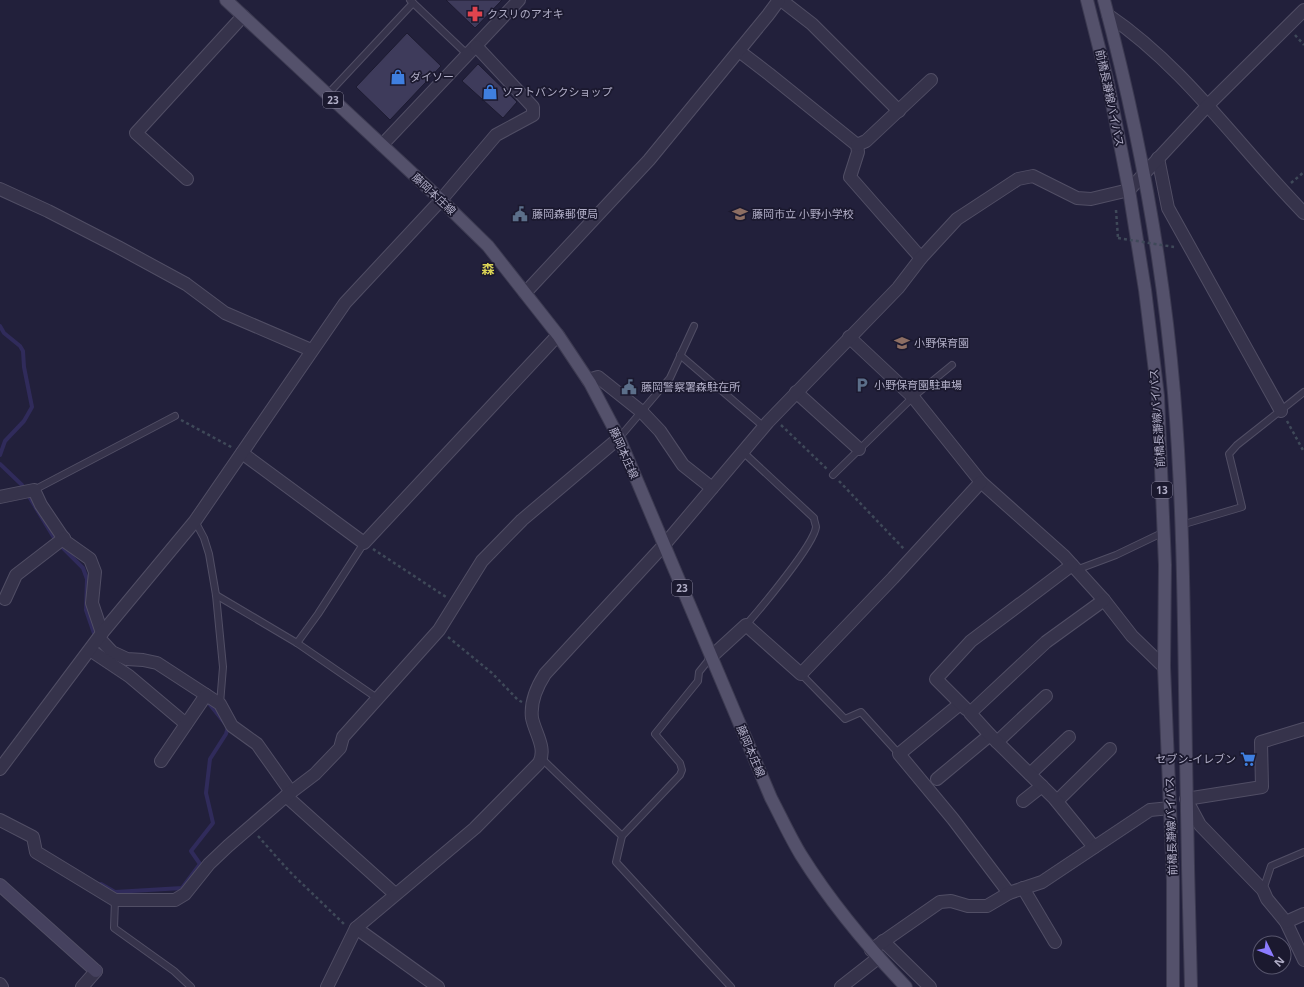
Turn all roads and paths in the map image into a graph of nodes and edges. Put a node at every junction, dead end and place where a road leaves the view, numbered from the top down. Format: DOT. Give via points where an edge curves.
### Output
graph roads {
  1 [pos="519,0"];
  2 [pos="780,0"];
  3 [pos="1087,0"];
  4 [pos="1104,0"];
  5 [pos="228,1"];
  6 [pos="412,2"];
  7 [pos="1304,10"];
  8 [pos="1108,15"];
  9 [pos="243,16"];
  10 [pos="472,50"];
  11 [pos="739,51"];
  12 [pos="931,80"];
  13 [pos="327,95"];
  14 [pos="1208,106"];
  15 [pos="899,112"];
  16 [pos="382,145"];
  17 [pos="857,145"];
  18 [pos="1158,158"];
  19 [pos="1304,172"];
  20 [pos="1143,174"];
  21 [pos="187,179"];
  22 [pos="0,189"];
  23 [pos="1129,190"];
  24 [pos="1282,190"];
  25 [pos="440,200"];
  26 [pos="1116,210"];
  27 [pos="1304,213"];
  28 [pos="1174,247"];
  29 [pos="921,258"];
  30 [pos="525,293"];
  31 [pos="694,326"];
  32 [pos="558,335"];
  33 [pos="848,337"];
  34 [pos="311,350"];
  35 [pos="680,355"];
  36 [pos="952,365"];
  37 [pos="588,380"];
  38 [pos="796,392"];
  39 [pos="1304,392"];
  40 [pos="913,397"];
  41 [pos="1281,411"];
  42 [pos="642,412"];
  43 [pos="175,416"];
  44 [pos="773,417"];
  45 [pos="764,427"];
  46 [pos="619,438"];
  47 [pos="859,449"];
  48 [pos="242,452"];
  49 [pos="743,452"];
  50 [pos="1304,452"];
  51 [pos="833,475"];
  52 [pos="981,482"];
  53 [pos="712,488"];
  54 [pos="34,490"];
  55 [pos="0,497"];
  56 [pos="195,521"];
  57 [pos="1181,525"];
  58 [pos="1164,532"];
  59 [pos="64,538"];
  60 [pos="364,543"];
  61 [pos="664,544"];
  62 [pos="911,557"];
  63 [pos="1074,567"];
  64 [pos="216,595"];
  65 [pos="5,599"];
  66 [pos="1104,600"];
  67 [pos="456,604"];
  68 [pos="746,625"];
  69 [pos="439,630"];
  70 [pos="100,635"];
  71 [pos="297,643"];
  72 [pos="90,650"];
  73 [pos="712,657"];
  74 [pos="1164,667"];
  75 [pos="801,674"];
  76 [pos="206,695"];
  77 [pos="1046,696"];
  78 [pos="377,698"];
  79 [pos="220,704"];
  80 [pos="960,704"];
  81 [pos="532,706"];
  82 [pos="970,713"];
  83 [pos="186,724"];
  84 [pos="1304,728"];
  85 [pos="1069,737"];
  86 [pos="993,739"];
  87 [pos="1110,749"];
  88 [pos="899,754"];
  89 [pos="542,758"];
  90 [pos="161,761"];
  91 [pos="0,769"];
  92 [pos="1030,774"];
  93 [pos="937,779"];
  94 [pos="1042,786"];
  95 [pos="289,794"];
  96 [pos="1186,799"];
  97 [pos="1023,801"];
  98 [pos="1057,801"];
  99 [pos="1170,808"];
  100 [pos="0,820"];
  101 [pos="250,828"];
  102 [pos="622,836"];
  103 [pos="1094,847"];
  104 [pos="1304,852"];
  105 [pos="0,885"];
  106 [pos="1023,888"];
  107 [pos="1263,890"];
  108 [pos="1009,893"];
  109 [pos="395,894"];
  110 [pos="115,900"];
  111 [pos="1304,914"];
  112 [pos="1286,922"];
  113 [pos="355,930"];
  114 [pos="883,941"];
  115 [pos="1055,942"];
  116 [pos="874,954"];
  117 [pos="1304,960"];
  118 [pos="0,984"];
  119 [pos="2,987"];
  120 [pos="82,987"];
  121 [pos="191,987"];
  122 [pos="327,987"];
  123 [pos="438,987"];
  124 [pos="731,987"];
  125 [pos="841,987"];
  126 [pos="906,987"];
  127 [pos="930,987"];
  128 [pos="1173,987"];
  129 [pos="1191,987"];
  1 -- 10 [label="street"];
  2 -- 11 [label="street"];
  2 -- 15 [label="street" via="812,24"];
  3 -- 23 [label="main road, 前橋長瀞線バイパス / 13" via="1108,83"];
  4 -- 8 [label="main road, 前橋長瀞線バイパス / 13"];
  5 -- 9 [label="main road, 藤岡本庄線 / 23"];
  6 -- 10 [label="lane"];
  6 -- 13 [label="lane"];
  7 -- 14 [label="street"];
  8 -- 14 [label="street" via="1132,31 1162,57"];
  8 -- 20 [label="main road, 前橋長瀞線バイパス / 13" via="1120,60"];
  9 -- 13 [label="main road, 藤岡本庄線 / 23"];
  9 -- 21 [label="street" via="136,133"];
  10 -- 16 [label="street"];
  10 -- 25 [label="street" via="533,107 533,115 496,135"];
  11 -- 17 [label="street"];
  11 -- 30 [label="street" via="649,160"];
  12 -- 15 [label="street"];
  13 -- 16 [label="main road, 藤岡本庄線 / 23"];
  14 -- 18 [label="street"];
  14 -- 24 [label="street"];
  15 -- 17 [label="street" via="866,141"];
  16 -- 25 [label="main road, 藤岡本庄線 / 23"];
  17 -- 29 [label="street" via="858,152 850,177"];
  18 -- 20 [label="street"];
  18 -- 41 [label="street" via="1168,208"];
  19 -- 24 [label="path"];
  20 -- 23 [label="street"];
  20 -- 57 [label="main road, 前橋長瀞線バイパス / 13" via="1162,287 1173,385"];
  22 -- 34 [label="street" via="48,211 186,284 225,313"];
  23 -- 29 [label="street" via="1091,198 1077,198 1033,176 1018,179 957,219"];
  23 -- 58 [label="main road, 前橋長瀞線バイパス / 13" via="1158,396"];
  24 -- 27 [label="street"];
  25 -- 30 [label="main road, 藤岡本庄線 / 23" via="488,246"];
  25 -- 34 [label="street" via="345,303"];
  26 -- 28 [label="path, bridge" via="1118,238"];
  29 -- 33 [label="street" via="898,288"];
  30 -- 32 [label="main road, 藤岡本庄線 / 23"];
  31 -- 35 [label="lane"];
  32 -- 37 [label="main road, 藤岡本庄線 / 23"];
  32 -- 60 [label="street"];
  33 -- 38 [label="street"];
  33 -- 40 [label="street"];
  34 -- 48 [label="street"];
  35 -- 42 [label="lane" via="670,378"];
  35 -- 45 [label="lane"];
  36 -- 40 [label="lane"];
  37 -- 42 [label="street" via="598,377"];
  37 -- 46 [label="main road, 藤岡本庄線 / 23"];
  38 -- 44 [label="street"];
  38 -- 47 [label="street"];
  39 -- 41 [label="lane"];
  40 -- 47 [label="lane"];
  40 -- 52 [label="street"];
  41 -- 50 [label="path"];
  41 -- 57 [label="lane" via="1229,454 1242,507"];
  42 -- 46 [label="lane"];
  42 -- 53 [label="street" via="660,431 683,465"];
  43 -- 48 [label="path"];
  43 -- 54 [label="lane"];
  44 -- 45 [label="street"];
  44 -- 51 [label="path"];
  45 -- 49 [label="street"];
  46 -- 61 [label="main road, 藤岡本庄線 / 23"];
  46 -- 67 [label="street" via="522,520 482,561"];
  47 -- 51 [label="lane"];
  48 -- 56 [label="street"];
  48 -- 60 [label="street"];
  49 -- 53 [label="street"];
  49 -- 68 [label="lane" via="814,518 816,527 812,540"];
  51 -- 62 [label="path"];
  52 -- 62 [label="street"];
  52 -- 63 [label="street"];
  53 -- 61 [label="street"];
  54 -- 55 [label="street"];
  54 -- 59 [label="street" via="41,505"];
  56 -- 64 [label="lane" via="210,554"];
  56 -- 70 [label="street"];
  57 -- 96 [label="main road, 前橋長瀞線バイパス / 13"];
  58 -- 63 [label="lane" via="1116,555"];
  58 -- 74 [label="main road, 前橋長瀞線バイパス / 13"];
  59 -- 65 [label="street" via="16,575"];
  59 -- 70 [label="street" via="90,559 95,572 92,603"];
  60 -- 67 [label="path"];
  60 -- 71 [label="lane"];
  61 -- 73 [label="main road, 藤岡本庄線 / 23"];
  61 -- 81 [label="street" via="545,674 535,690"];
  62 -- 75 [label="street"];
  63 -- 66 [label="street"];
  63 -- 80 [label="street" via="971,641 936,679"];
  64 -- 71 [label="lane"];
  64 -- 79 [label="lane" via="223,667"];
  66 -- 74 [label="street" via="1132,636"];
  66 -- 82 [label="street" via="1046,642"];
  67 -- 69 [label="street"];
  68 -- 73 [label="street"];
  68 -- 75 [label="street"];
  69 -- 78 [label="street"];
  69 -- 81 [label="path" via="492,673 518,700"];
  70 -- 72 [label="street"];
  70 -- 76 [label="street" via="112,652 127,659 157,664"];
  71 -- 78 [label="lane"];
  72 -- 83 [label="street" via="129,676"];
  72 -- 91 [label="street"];
  73 -- 102 [label="lane" via="699,672 698,681 655,734 680,763 682,770"];
  73 -- 116 [label="main road, 藤岡本庄線 / 23" via="771,798 801,855"];
  74 -- 99 [label="main road, 前橋長瀞線バイパス / 13"];
  75 -- 88 [label="lane" via="845,719 861,712"];
  76 -- 79 [label="street"];
  76 -- 83 [label="street"];
  77 -- 86 [label="street"];
  78 -- 95 [label="street" via="343,737 340,748 315,774"];
  79 -- 95 [label="street" via="232,726 257,744"];
  80 -- 82 [label="street"];
  80 -- 88 [label="street"];
  81 -- 89 [label="street" via="532,718"];
  82 -- 86 [label="street"];
  83 -- 90 [label="street"];
  84 -- 96 [label="street" via="1261,742 1262,787"];
  85 -- 92 [label="street"];
  86 -- 92 [label="street"];
  86 -- 93 [label="street"];
  87 -- 98 [label="street"];
  88 -- 108 [label="street" via="953,819"];
  89 -- 102 [label="lane"];
  89 -- 109 [label="street" via="475,828"];
  92 -- 94 [label="street"];
  94 -- 97 [label="street"];
  94 -- 98 [label="street"];
  95 -- 101 [label="street"];
  95 -- 109 [label="street"];
  96 -- 107 [label="street" via="1200,826"];
  96 -- 129 [label="main road, 前橋長瀞線バイパス / 13"];
  98 -- 103 [label="street"];
  99 -- 103 [label="street" via="1150,810"];
  99 -- 128 [label="main road, 前橋長瀞線バイパス / 13"];
  100 -- 110 [label="street" via="33,837 36,852"];
  101 -- 110 [label="street" via="209,864 185,894 175,900"];
  101 -- 113 [label="path" via="289,872"];
  102 -- 124 [label="lane" via="616,862"];
  103 -- 106 [label="street" via="1042,882"];
  104 -- 107 [label="lane" via="1271,866"];
  105 -- 120 [label="street" via="96,971"];
  106 -- 108 [label="street"];
  106 -- 115 [label="street"];
  107 -- 112 [label="street" via="1266,899"];
  108 -- 114 [label="street" via="987,906 940,902"];
  109 -- 113 [label="street"];
  110 -- 121 [label="lane" via="114,928 174,971"];
  111 -- 112 [label="street"];
  112 -- 117 [label="street"];
  113 -- 122 [label="street"];
  113 -- 123 [label="street"];
  114 -- 116 [label="street"];
  114 -- 127 [label="street"];
  116 -- 125 [label="street"];
  116 -- 126 [label="main road, 藤岡本庄線 / 23"];
  118 -- 119 [label="street"];
}
